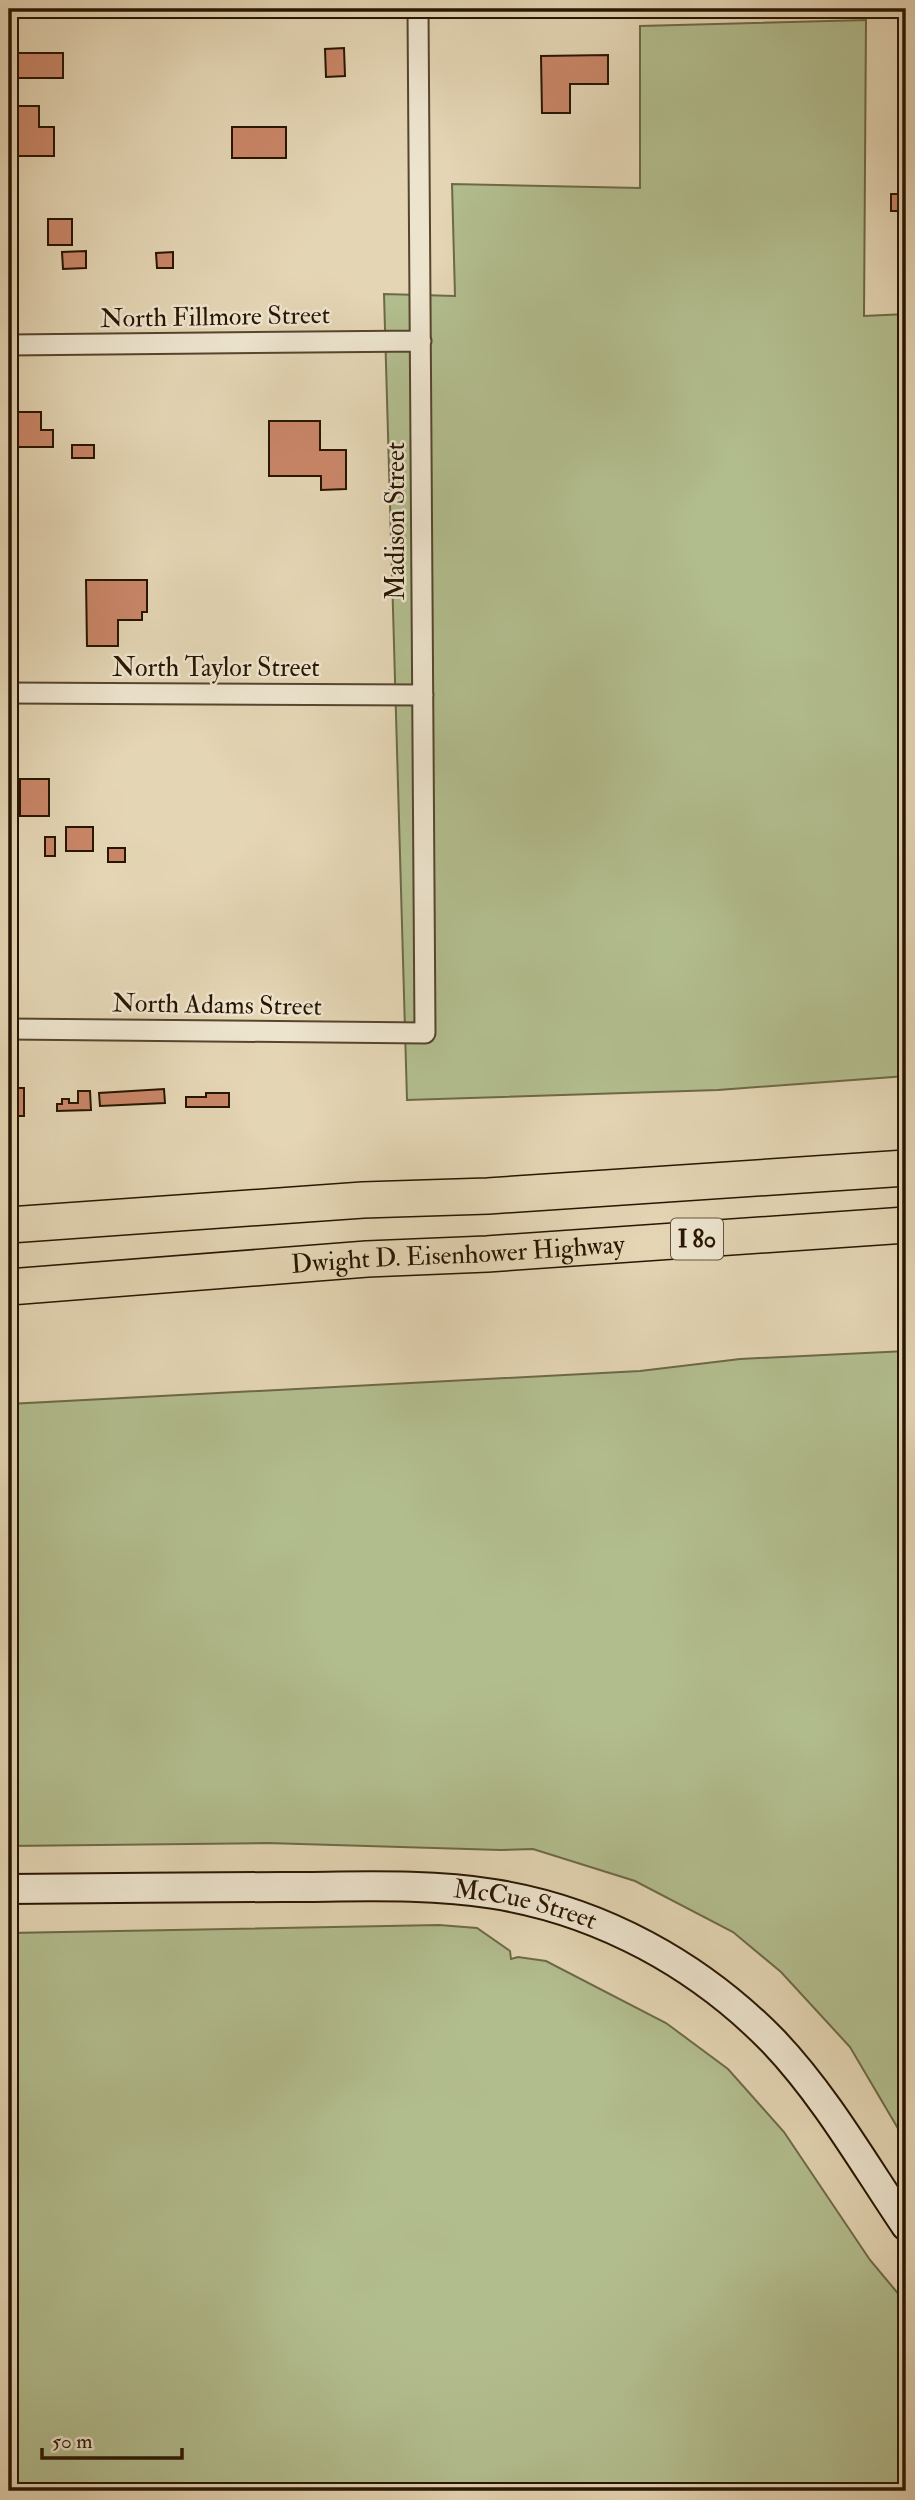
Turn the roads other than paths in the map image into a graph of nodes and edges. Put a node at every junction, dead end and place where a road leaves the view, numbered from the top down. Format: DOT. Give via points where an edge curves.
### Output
graph roads {
  1 [pos="418,9"];
  2 [pos="421,341"];
  3 [pos="9,345"];
  4 [pos="9,693"];
  5 [pos="423,695"];
  6 [pos="9,1029"];
  7 [pos="425,1033"];
  8 [pos="906,1168"];
  9 [pos="9,1225"];
  10 [pos="906,1225"];
  11 [pos="9,1287"];
  12 [pos="9,1889"];
  13 [pos="906,2226"];
  1 -- 2 [label="street, Madison Street"];
  2 -- 3 [label="street, North Fillmore Street"];
  2 -- 5 [label="street, Madison Street"];
  4 -- 5 [label="street, North Taylor Street"];
  5 -- 7 [label="street, Madison Street"];
  6 -- 7 [label="street, North Adams Street"];
  8 -- 9 [label="highway, I 80"];
  10 -- 11 [label="highway, Dwight D. Eisenhower Highway / I 80"];
  12 -- 13 [label="main road, McCue Street" via="446,1889 545,1904 587,1918 685,1968 773,2041 813,2087"];
}
